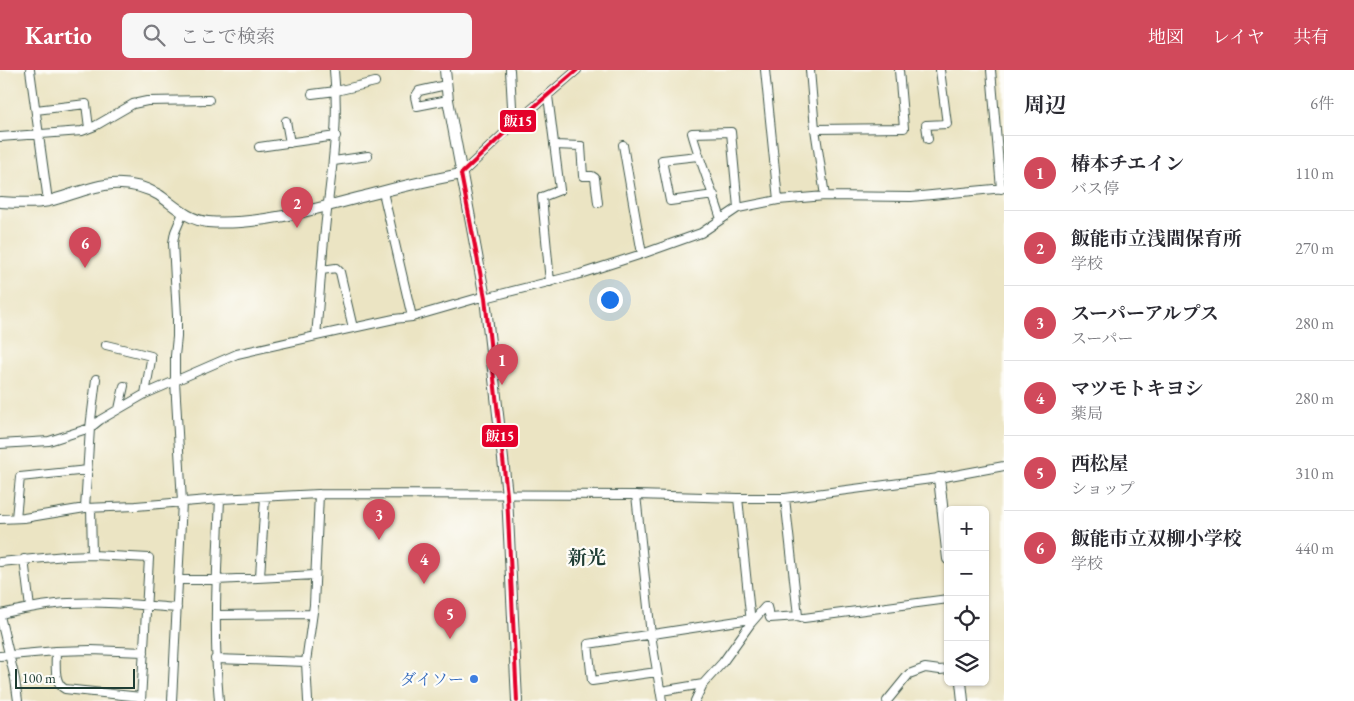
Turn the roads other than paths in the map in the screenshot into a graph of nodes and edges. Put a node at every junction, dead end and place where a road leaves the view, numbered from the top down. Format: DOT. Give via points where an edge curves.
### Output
graph roads {
  1 [pos="30,70"];
  2 [pos="334,70"];
  3 [pos="445,70"];
  4 [pos="510,70"];
  5 [pos="577,70"];
  6 [pos="765,70"];
  7 [pos="810,70"];
  8 [pos="899,70"];
  9 [pos="940,70"];
  10 [pos="991,70"];
  11 [pos="375,82"];
  12 [pos="446,85"];
  13 [pos="336,92"];
  14 [pos="312,94"];
  15 [pos="548,96"];
  16 [pos="209,100"];
  17 [pos="448,100"];
  18 [pos="36,110"];
  19 [pos="286,121"];
  20 [pos="513,125"];
  21 [pos="89,128"];
  22 [pos="815,129"];
  23 [pos="39,134"];
  24 [pos="336,136"];
  25 [pos="0,137"];
  26 [pos="928,139"];
  27 [pos="290,143"];
  28 [pos="554,145"];
  29 [pos="623,145"];
  30 [pos="259,147"];
  31 [pos="368,156"];
  32 [pos="698,156"];
  33 [pos="334,161"];
  34 [pos="461,174"];
  35 [pos="1002,189"];
  36 [pos="383,192"];
  37 [pos="714,195"];
  38 [pos="825,196"];
  39 [pos="778,200"];
  40 [pos="48,201"];
  41 [pos="0,202"];
  42 [pos="598,203"];
  43 [pos="328,206"];
  44 [pos="738,208"];
  45 [pos="183,213"];
  46 [pos="721,219"];
  47 [pos="642,254"];
  48 [pos="322,270"];
  49 [pos="550,282"];
  50 [pos="485,298"];
  51 [pos="412,317"];
  52 [pos="353,328"];
  53 [pos="316,336"];
  54 [pos="106,345"];
  55 [pos="96,379"];
  56 [pos="176,381"];
  57 [pos="124,386"];
  58 [pos="145,394"];
  59 [pos="119,408"];
  60 [pos="90,428"];
  61 [pos="0,444"];
  62 [pos="1004,466"];
  63 [pos="88,470"];
  64 [pos="939,478"];
  65 [pos="318,494"];
  66 [pos="506,494"];
  67 [pos="636,495"];
  68 [pos="266,496"];
  69 [pos="738,498"];
  70 [pos="785,498"];
  71 [pos="220,499"];
  72 [pos="182,502"];
  73 [pos="88,508"];
  74 [pos="16,518"];
  75 [pos="0,519"];
  76 [pos="947,551"];
  77 [pos="92,555"];
  78 [pos="24,559"];
  79 [pos="0,562"];
  80 [pos="315,575"];
  81 [pos="260,577"];
  82 [pos="178,580"];
  83 [pos="216,580"];
  84 [pos="944,600"];
  85 [pos="146,606"];
  86 [pos="30,608"];
  87 [pos="176,608"];
  88 [pos="312,614"];
  89 [pos="0,615"];
  90 [pos="216,615"];
  91 [pos="798,616"];
  92 [pos="751,621"];
  93 [pos="651,635"];
  94 [pos="56,651"];
  95 [pos="144,652"];
  96 [pos="9,655"];
  97 [pos="0,656"];
  98 [pos="216,659"];
  99 [pos="306,662"];
  100 [pos="944,670"];
  101 [pos="656,672"];
  102 [pos="703,684"];
  103 [pos="962,686"];
  104 [pos="661,692"];
  105 [pos="141,699"];
  106 [pos="18,701"];
  107 [pos="172,701"];
  108 [pos="219,701"];
  109 [pos="308,701"];
  110 [pos="517,701"];
  111 [pos="662,701"];
  112 [pos="695,701"];
  113 [pos="887,701"];
  114 [pos="964,701"];
  1 -- 18 [label="street"];
  2 -- 13 [label="street"];
  3 -- 12 [label="street"];
  4 -- 20 [label="street"];
  5 -- 15 [label="street"];
  6 -- 39 [label="street"];
  7 -- 22 [label="street"];
  8 -- 22 [label="street" via="904,128"];
  9 -- 26 [label="street" via="947,124 926,125"];
  10 -- 35 [label="street"];
  11 -- 13 [label="street"];
  12 -- 17 [label="street"];
  12 -- 17 [label="street" via="419,91 415,97 417,106"];
  13 -- 14 [label="street"];
  13 -- 24 [label="street"];
  15 -- 20 [label="street"];
  15 -- 28 [label="street"];
  16 -- 21 [label="street" via="133,104"];
  17 -- 34 [label="street"];
  18 -- 21 [label="street" via="86,104"];
  18 -- 23 [label="street"];
  19 -- 27 [label="street"];
  20 -- 34 [label="street"];
  21 -- 23 [label="street"];
  22 -- 38 [label="street"];
  23 -- 25 [label="street"];
  23 -- 40 [label="street"];
  24 -- 27 [label="street"];
  24 -- 33 [label="street"];
  27 -- 30 [label="street"];
  28 -- 42 [label="street" via="581,146 583,176 596,178"];
  28 -- 49 [label="street" via="560,190 542,197"];
  29 -- 47 [label="street"];
  31 -- 33 [label="street"];
  32 -- 37 [label="street"];
  32 -- 37 [label="street" via="662,160 670,201"];
  32 -- 44 [label="street" via="692,133 731,132"];
  33 -- 43 [label="street"];
  34 -- 36 [label="street"];
  34 -- 50 [label="street"];
  35 -- 38 [label="street" via="911,197"];
  36 -- 43 [label="street"];
  36 -- 51 [label="street"];
  37 -- 46 [label="street"];
  38 -- 39 [label="street"];
  39 -- 44 [label="street"];
  40 -- 41 [label="street"];
  40 -- 45 [label="street" via="112,184 128,185 151,191"];
  43 -- 45 [label="street" via="261,219 223,222 206,222"];
  43 -- 48 [label="street"];
  44 -- 46 [label="street"];
  45 -- 56 [label="street" via="173,243"];
  46 -- 47 [label="street" via="701,233"];
  47 -- 49 [label="street"];
  48 -- 52 [label="street" via="336,268 340,272"];
  48 -- 53 [label="street"];
  49 -- 50 [label="street"];
  50 -- 51 [label="street"];
  50 -- 66 [label="street"];
  51 -- 52 [label="street"];
  52 -- 53 [label="street"];
  53 -- 56 [label="street" via="237,354"];
  54 -- 58 [label="street" via="151,356"];
  55 -- 60 [label="street"];
  56 -- 58 [label="street"];
  56 -- 72 [label="street"];
  57 -- 59 [label="street"];
  58 -- 59 [label="street"];
  59 -- 60 [label="street"];
  60 -- 61 [label="street" via="49,441"];
  60 -- 63 [label="street"];
  62 -- 64 [label="street"];
  63 -- 73 [label="street"];
  63 -- 74 [label="street" via="20,477"];
  64 -- 70 [label="street"];
  64 -- 76 [label="street"];
  65 -- 66 [label="street"];
  65 -- 68 [label="street"];
  65 -- 80 [label="street"];
  66 -- 67 [label="street"];
  66 -- 110 [label="street"];
  67 -- 69 [label="street"];
  67 -- 93 [label="street"];
  68 -- 71 [label="street"];
  68 -- 81 [label="street"];
  69 -- 70 [label="street"];
  69 -- 92 [label="street"];
  70 -- 91 [label="street"];
  71 -- 72 [label="street"];
  71 -- 83 [label="street"];
  72 -- 73 [label="street"];
  72 -- 82 [label="street"];
  73 -- 74 [label="street"];
  73 -- 77 [label="street"];
  74 -- 75 [label="street"];
  77 -- 78 [label="street"];
  77 -- 85 [label="street" via="149,558"];
  78 -- 79 [label="street"];
  78 -- 86 [label="street"];
  80 -- 81 [label="street"];
  80 -- 88 [label="street"];
  81 -- 83 [label="street"];
  82 -- 83 [label="street"];
  82 -- 87 [label="street"];
  83 -- 90 [label="street"];
  84 -- 91 [label="street" via="804,618"];
  85 -- 86 [label="street" via="90,602"];
  85 -- 87 [label="street"];
  85 -- 95 [label="street"];
  86 -- 89 [label="street"];
  87 -- 107 [label="street"];
  88 -- 90 [label="street"];
  88 -- 99 [label="street"];
  89 -- 96 [label="street"];
  90 -- 98 [label="street"];
  91 -- 92 [label="street" via="770,618 765,607"];
  92 -- 93 [label="street"];
  92 -- 102 [label="street" via="723,662"];
  93 -- 101 [label="street"];
  93 -- 101 [label="street" via="588,644 592,681"];
  94 -- 95 [label="street"];
  94 -- 96 [label="street"];
  94 -- 105 [label="street" via="60,687"];
  95 -- 105 [label="street"];
  96 -- 97 [label="street"];
  96 -- 106 [label="street"];
  98 -- 99 [label="street"];
  98 -- 108 [label="street"];
  99 -- 109 [label="street"];
  100 -- 113 [label="street" via="925,668 908,674"];
  101 -- 104 [label="street"];
  102 -- 104 [label="street"];
  102 -- 112 [label="street"];
  103 -- 114 [label="street"];
  104 -- 111 [label="street"];
}
